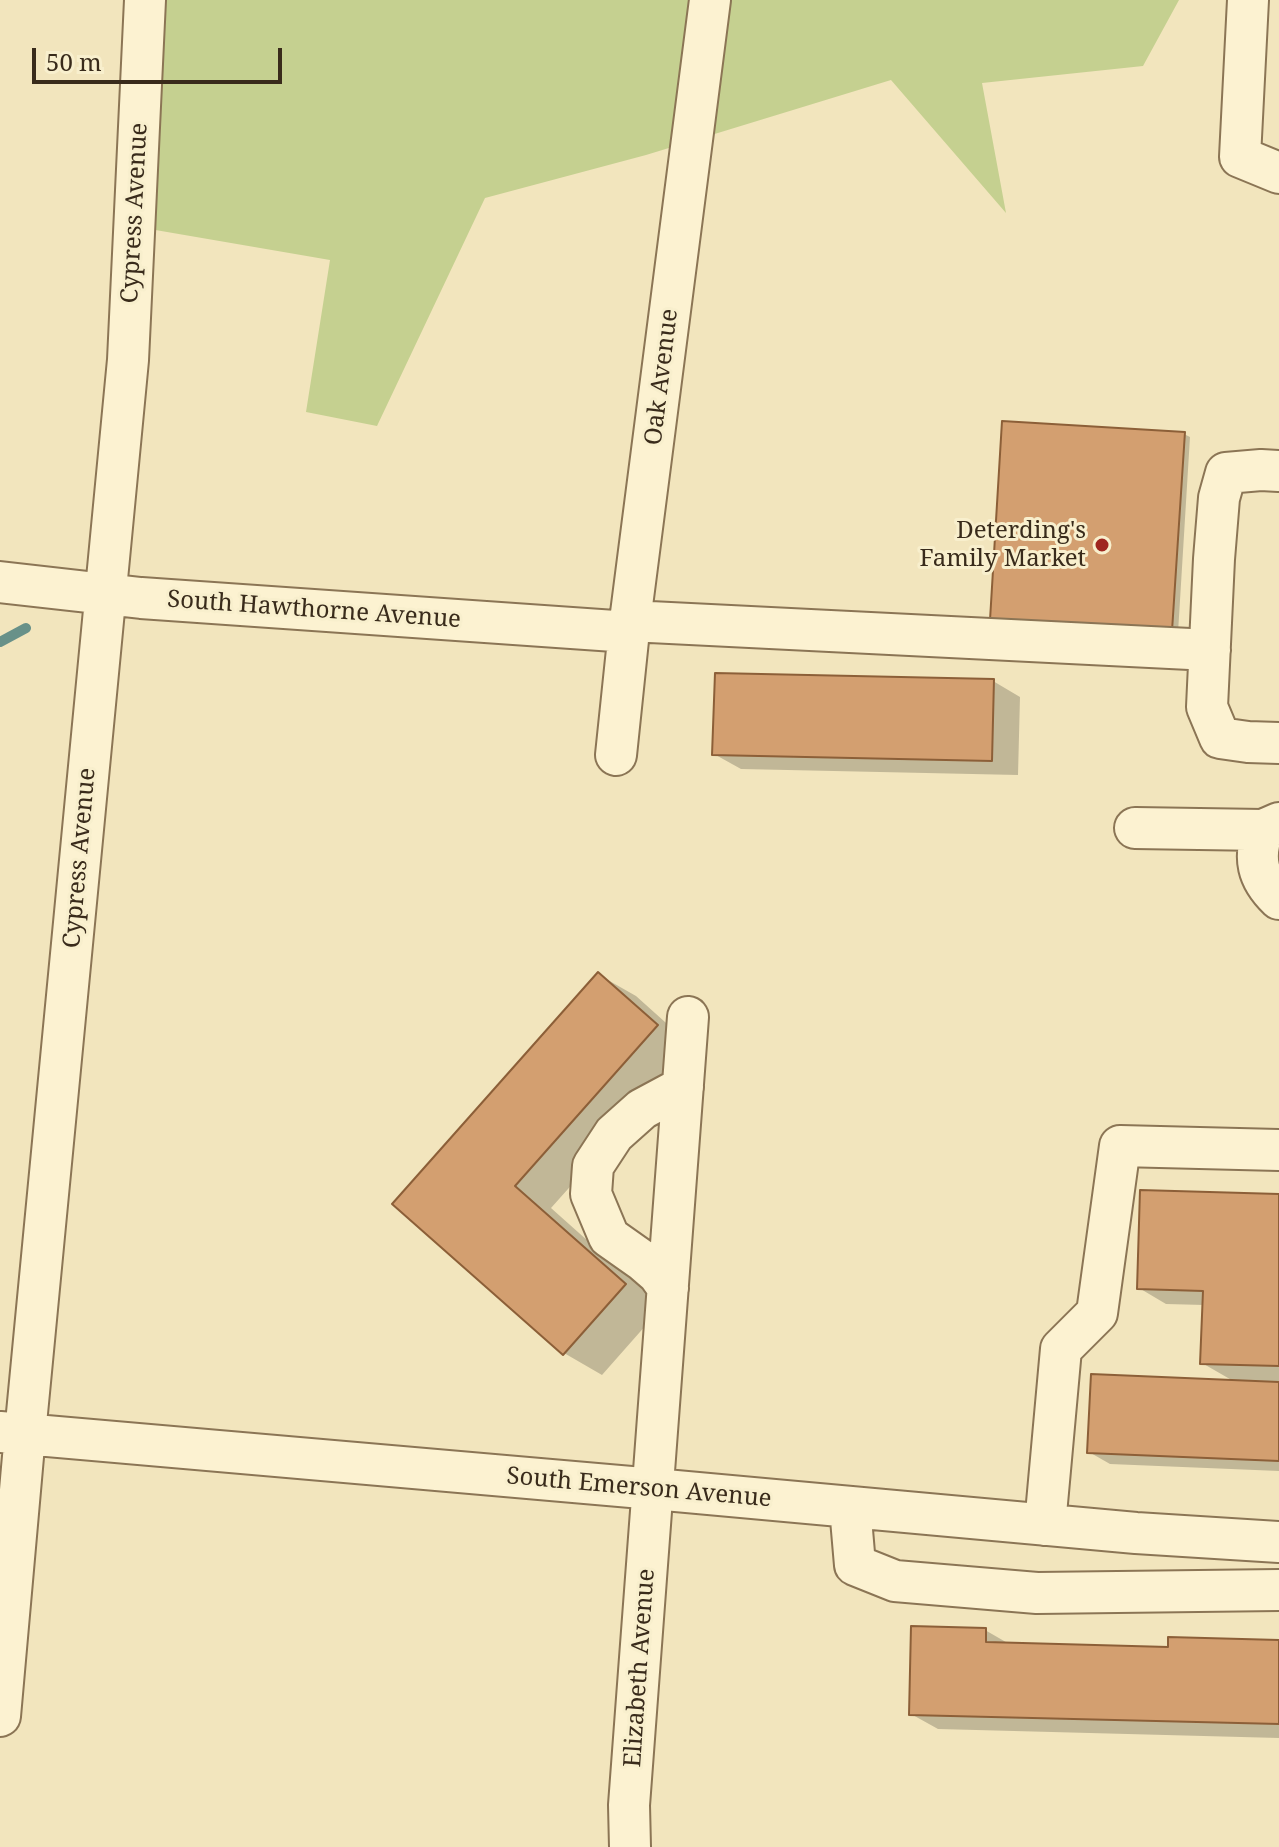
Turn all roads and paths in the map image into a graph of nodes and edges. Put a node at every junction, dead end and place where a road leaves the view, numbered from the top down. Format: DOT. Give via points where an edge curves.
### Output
graph roads {
  1 [pos="145,0"];
  2 [pos="710,0"];
  3 [pos="1248,0"];
  4 [pos="1279,173"];
  5 [pos="1279,471"];
  6 [pos="0,582"];
  7 [pos="105,594"];
  8 [pos="630,626"];
  9 [pos="1210,650"];
  10 [pos="1279,743"];
  11 [pos="616,755"];
  12 [pos="1271,826"];
  13 [pos="1135,828"];
  14 [pos="1279,899"];
  15 [pos="688,1017"];
  16 [pos="683,1087"];
  17 [pos="1279,1150"];
  18 [pos="668,1288"];
  19 [pos="12,1433"];
  20 [pos="654,1489"];
  21 [pos="850,1507"];
  22 [pos="1045,1525"];
  23 [pos="1279,1542"];
  24 [pos="1279,1590"];
  25 [pos="0,1716"];
  26 [pos="630,1847"];
  1 -- 7 [label="street, Cypress Avenue" via="128,360"];
  2 -- 8 [label="street, Oak Avenue"];
  3 -- 4 [label="street" via="1240,157"];
  5 -- 9 [label="street" via="1226,473 1219,498"];
  6 -- 7 [label="street, South Hawthorne Avenue"];
  7 -- 8 [label="street, South Hawthorne Avenue"];
  7 -- 19 [label="street, Cypress Avenue"];
  8 -- 9 [label="street, South Hawthorne Avenue"];
  8 -- 11 [label="street, Oak Avenue"];
  9 -- 10 [label="street" via="1207,707 1220,738"];
  12 -- 13 [label="street"];
  12 -- 14 [label="street" via="1258,844 1257,865"];
  15 -- 16 [label="street, Elizabeth Avenue"];
  16 -- 18 [label="street, Elizabeth Avenue"];
  16 -- 18 [label="street" via="642,1109 614,1134 593,1166 591,1194 609,1237 643,1261"];
  17 -- 22 [label="street" via="1120,1146 1097,1313 1061,1349"];
  18 -- 20 [label="street, Elizabeth Avenue"];
  19 -- 20 [label="street, South Emerson Avenue"];
  19 -- 25 [label="street, Cypress Avenue"];
  20 -- 21 [label="street, South Emerson Avenue"];
  20 -- 26 [label="street, Elizabeth Avenue"];
  21 -- 22 [label="street, South Emerson Avenue"];
  21 -- 24 [label="street" via="855,1565 895,1581 1037,1593"];
  22 -- 23 [label="street, South Emerson Avenue"];
}
